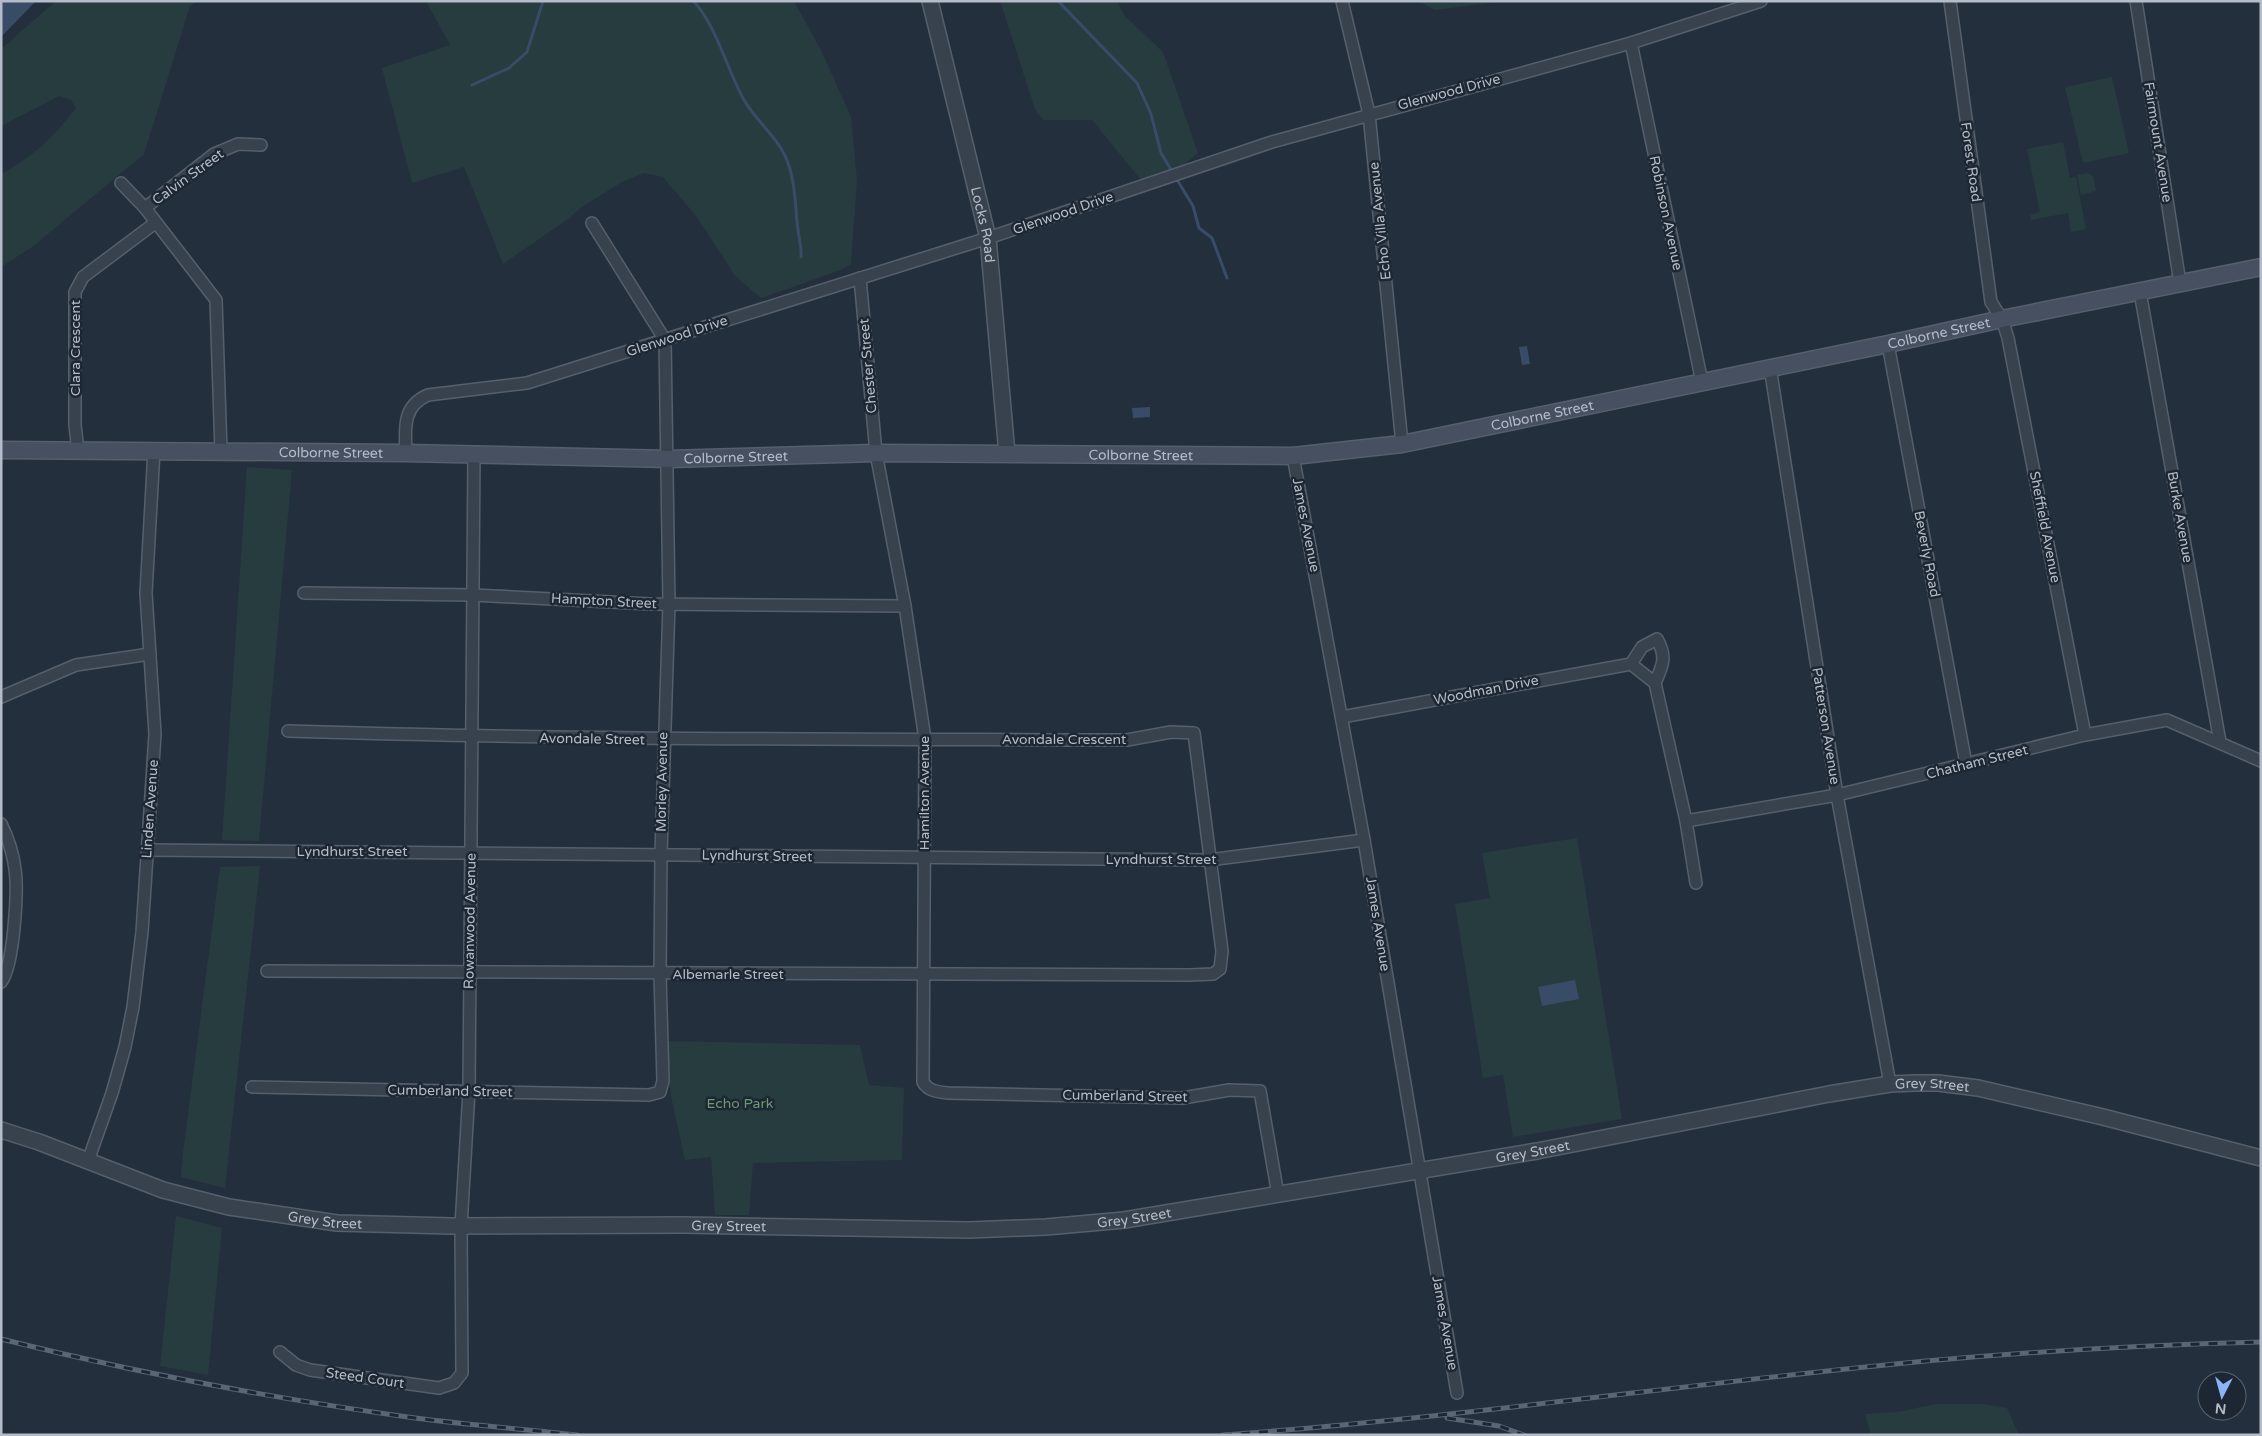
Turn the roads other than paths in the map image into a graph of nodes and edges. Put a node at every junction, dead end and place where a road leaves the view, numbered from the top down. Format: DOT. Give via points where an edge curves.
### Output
graph roads {
  1 [pos="930,1"];
  2 [pos="1342,1"];
  3 [pos="1761,1"];
  4 [pos="1950,1"];
  5 [pos="2136,1"];
  6 [pos="1631,43"];
  7 [pos="1369,114"];
  8 [pos="261,146"];
  9 [pos="121,183"];
  10 [pos="145,208"];
  11 [pos="155,223"];
  12 [pos="592,223"];
  13 [pos="988,238"];
  14 [pos="2261,267"];
  15 [pos="860,278"];
  16 [pos="2180,283"];
  17 [pos="2140,292"];
  18 [pos="2002,319"];
  19 [pos="666,340"];
  20 [pos="1888,344"];
  21 [pos="1770,367"];
  22 [pos="1702,382"];
  23 [pos="1402,444"];
  24 [pos="1,450"];
  25 [pos="154,450"];
  26 [pos="78,451"];
  27 [pos="221,452"];
  28 [pos="406,453"];
  29 [pos="876,453"];
  30 [pos="1007,454"];
  31 [pos="474,455"];
  32 [pos="1293,456"];
  33 [pos="669,459"];
  34 [pos="304,592"];
  35 [pos="473,595"];
  36 [pos="669,604"];
  37 [pos="905,606"];
  38 [pos="150,654"];
  39 [pos="1631,664"];
  40 [pos="1655,683"];
  41 [pos="1,697"];
  42 [pos="1342,717"];
  43 [pos="288,731"];
  44 [pos="2085,735"];
  45 [pos="472,737"];
  46 [pos="925,739"];
  47 [pos="663,740"];
  48 [pos="2220,742"];
  49 [pos="2261,761"];
  50 [pos="1966,764"];
  51 [pos="1837,796"];
  52 [pos="1686,821"];
  53 [pos="1,824"];
  54 [pos="1364,840"];
  55 [pos="148,850"];
  56 [pos="470,852"];
  57 [pos="661,854"];
  58 [pos="924,857"];
  59 [pos="1209,860"];
  60 [pos="1696,883"];
  61 [pos="469,970"];
  62 [pos="267,971"];
  63 [pos="660,974"];
  64 [pos="924,975"];
  65 [pos="1,982"];
  66 [pos="922,1077"];
  67 [pos="1890,1084"];
  68 [pos="252,1087"];
  69 [pos="469,1091"];
  70 [pos="649,1095"];
  71 [pos="1,1130"];
  72 [pos="2261,1158"];
  73 [pos="88,1161"];
  74 [pos="1419,1170"];
  75 [pos="1278,1195"];
  76 [pos="461,1226"];
  77 [pos="280,1352"];
  78 [pos="454,1384"];
  79 [pos="1456,1393"];
  1 -- 13 [label="street, Locks Road"];
  2 -- 7 [label="street, Echo Villa Avenue"];
  3 -- 6 [label="street, Glenwood Drive"];
  4 -- 18 [label="street, Forest Road" via="1991,302"];
  5 -- 16 [label="street, Fairmount Avenue"];
  6 -- 7 [label="street, Glenwood Drive"];
  6 -- 22 [label="street, Robinson Avenue"];
  7 -- 13 [label="street, Glenwood Drive" via="1272,142"];
  7 -- 23 [label="street, Echo Villa Avenue"];
  8 -- 10 [label="street, Calvin Street" via="238,144 214,154"];
  9 -- 10 [label="street"];
  10 -- 11 [label="street"];
  11 -- 26 [label="street, Clara Crescent" via="83,277 75,292 75,425"];
  11 -- 27 [label="street" via="216,300"];
  12 -- 19 [label="street"];
  13 -- 15 [label="street, Glenwood Drive"];
  13 -- 30 [label="street, Locks Road"];
  14 -- 16 [label="main road, Colborne Street"];
  15 -- 19 [label="street, Glenwood Drive"];
  15 -- 29 [label="street, Chester Street"];
  16 -- 17 [label="main road, Colborne Street"];
  17 -- 18 [label="main road, Colborne Street"];
  17 -- 48 [label="street, Burke Avenue"];
  18 -- 20 [label="main road, Colborne Street"];
  18 -- 44 [label="street, Sheffield Avenue"];
  19 -- 28 [label="street, Glenwood Drive" via="527,383 428,395 413,403 409,412"];
  19 -- 33 [label="street, Morley Avenue"];
  20 -- 21 [label="main road, Colborne Street"];
  20 -- 50 [label="street, Beverly Road"];
  21 -- 22 [label="main road, Colborne Street"];
  21 -- 51 [label="street, Patterson Avenue"];
  22 -- 23 [label="main road, Colborne Street"];
  23 -- 32 [label="main road, Colborne Street"];
  24 -- 26 [label="main road, Colborne Street"];
  25 -- 26 [label="main road, Colborne Street"];
  25 -- 27 [label="main road, Colborne Street"];
  25 -- 38 [label="street, Linden Avenue" via="146,569"];
  27 -- 28 [label="main road, Colborne Street"];
  28 -- 31 [label="main road, Colborne Street"];
  29 -- 30 [label="main road, Colborne Street"];
  29 -- 33 [label="main road, Colborne Street"];
  29 -- 37 [label="street, Hamilton Avenue"];
  30 -- 32 [label="main road, Colborne Street"];
  31 -- 33 [label="main road, Colborne Street"];
  31 -- 35 [label="street, Rowanwood Avenue"];
  32 -- 42 [label="street, James Avenue"];
  33 -- 36 [label="street, Morley Avenue"];
  34 -- 35 [label="street, Hampton Street"];
  35 -- 36 [label="street, Hampton Street"];
  35 -- 45 [label="street, Rowanwood Avenue"];
  36 -- 37 [label="street, Hampton Street"];
  36 -- 47 [label="street, Morley Avenue"];
  37 -- 46 [label="street, Hamilton Avenue"];
  38 -- 41 [label="street" via="76,665"];
  38 -- 55 [label="street, Linden Avenue" via="155,734"];
  39 -- 40 [label="street"];
  39 -- 40 [label="street" via="1642,647 1657,639 1663,650 1663,666"];
  39 -- 42 [label="street, Woodman Drive"];
  40 -- 52 [label="street"];
  42 -- 54 [label="street, James Avenue"];
  43 -- 45 [label="street, Avondale Street"];
  44 -- 48 [label="street, Chatham Street" via="2167,720"];
  44 -- 50 [label="street, Chatham Street"];
  45 -- 47 [label="street, Avondale Street"];
  45 -- 56 [label="street, Rowanwood Avenue"];
  46 -- 47 [label="street, Avondale Street"];
  46 -- 58 [label="street, Hamilton Avenue"];
  46 -- 59 [label="street, Avondale Crescent" via="1127,740 1171,732 1194,733"];
  47 -- 57 [label="street, Morley Avenue"];
  48 -- 49 [label="street, Chatham Street"];
  50 -- 51 [label="street, Chatham Street"];
  51 -- 52 [label="street, Chatham Street"];
  51 -- 67 [label="street, Patterson Avenue"];
  52 -- 60 [label="street"];
  53 -- 65 [label="street" via="12,852 16,885 11,952"];
  54 -- 59 [label="street, Lyndhurst Street"];
  54 -- 74 [label="street, James Avenue"];
  55 -- 56 [label="street, Lyndhurst Street"];
  55 -- 73 [label="street, Linden Avenue" via="133,1007 112,1093"];
  56 -- 57 [label="street, Lyndhurst Street"];
  56 -- 61 [label="street, Rowanwood Avenue"];
  57 -- 58 [label="street, Lyndhurst Street"];
  57 -- 63 [label="street, Morley Avenue"];
  58 -- 59 [label="street, Lyndhurst Street"];
  58 -- 64 [label="street, Hamilton Avenue"];
  59 -- 64 [label="street, Albemarle Street" via="1222,951 1220,969 1213,974"];
  61 -- 62 [label="street, Albemarle Street"];
  61 -- 63 [label="street, Albemarle Street"];
  61 -- 69 [label="street, Rowanwood Avenue"];
  63 -- 64 [label="street, Albemarle Street"];
  63 -- 70 [label="street, Morley Avenue" via="663,1081 660,1092"];
  64 -- 66 [label="street, Hamilton Avenue"];
  66 -- 75 [label="street, Cumberland Street" via="926,1087 948,1093 1183,1098 1229,1090 1260,1091"];
  67 -- 72 [label="street, Grey Street" via="1938,1083 1978,1088"];
  67 -- 74 [label="street, Grey Street"];
  68 -- 69 [label="street, Cumberland Street"];
  69 -- 70 [label="street, Cumberland Street"];
  69 -- 76 [label="street, Rowanwood Avenue"];
  71 -- 73 [label="street, Grey Street"];
  73 -- 76 [label="street, Grey Street" via="163,1190 266,1214 337,1223"];
  74 -- 75 [label="street, Grey Street"];
  74 -- 79 [label="street, James Avenue"];
  75 -- 76 [label="street, Grey Street" via="1124,1220 1000,1229"];
  76 -- 78 [label="street, Rowanwood Avenue" via="463,1363 459,1379"];
  77 -- 78 [label="street, Steed Court" via="296,1365 310,1370 439,1388"];
}
